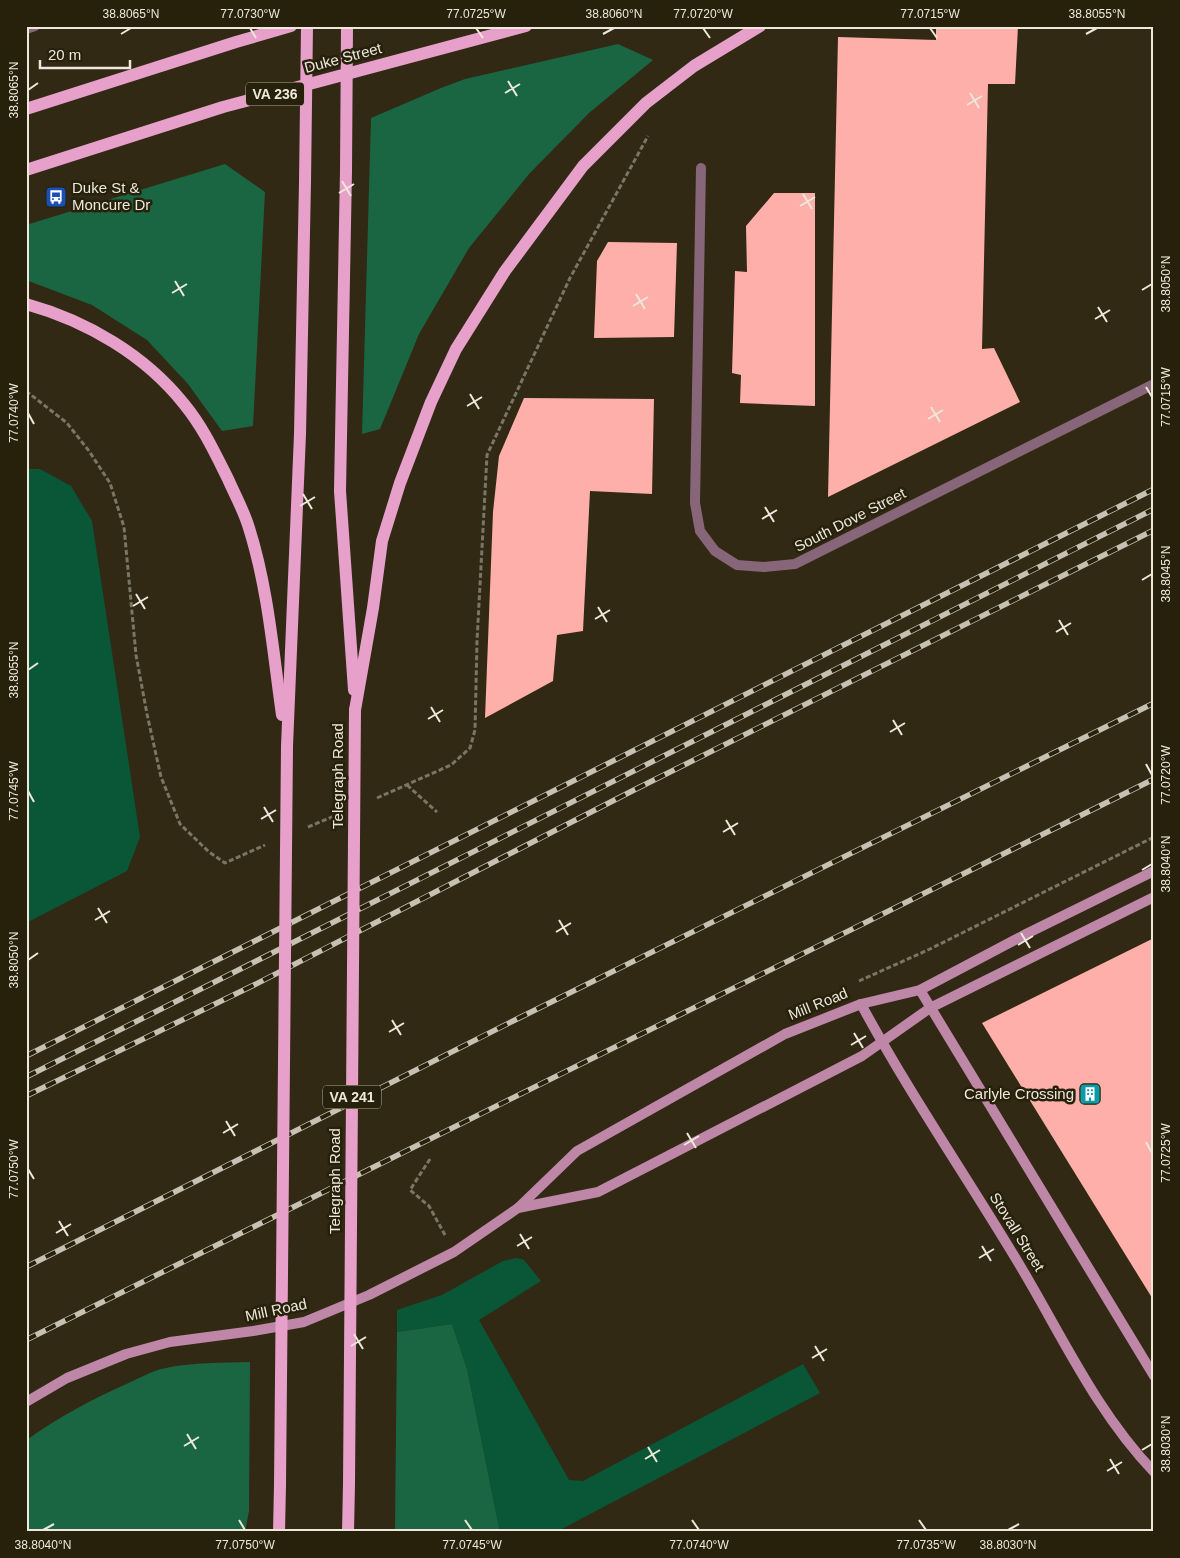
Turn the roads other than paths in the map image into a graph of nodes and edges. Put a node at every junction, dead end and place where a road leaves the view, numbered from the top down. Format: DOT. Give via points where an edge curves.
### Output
graph roads {
  1 [pos="35,26"];
  2 [pos="291,26"];
  3 [pos="307,26"];
  4 [pos="347,26"];
  5 [pos="526,26"];
  6 [pos="760,26"];
  7 [pos="26,29"];
  8 [pos="26,109"];
  9 [pos="701,168"];
  10 [pos="26,170"];
  11 [pos="26,304"];
  12 [pos="1154,384"];
  13 [pos="355,710"];
  14 [pos="287,746"];
  15 [pos="1154,871"];
  16 [pos="1154,897"];
  17 [pos="920,990"];
  18 [pos="861,1004"];
  19 [pos="930,1008"];
  20 [pos="882,1043"];
  21 [pos="518,1208"];
  22 [pos="1154,1376"];
  23 [pos="26,1402"];
  24 [pos="1154,1472"];
  25 [pos="279,1532"];
  26 [pos="348,1532"];
  1 -- 7 [label="street"];
  2 -- 8 [label="main road"];
  3 -- 14 [label="main road, bridge" via="300,434"];
  4 -- 13 [label="main road, bridge" via="340,491"];
  5 -- 10 [label="main road, Duke Street / VA 236" via="223,108"];
  6 -- 13 [label="main road" via="694,66 646,103 583,166 510,264 456,349 400,483 382,541"];
  9 -- 12 [label="street, South Dove Street" via="695,503 700,531 715,551 737,565 764,568 795,564"];
  11 -- 14 [label="main road" via="84,326 138,358 184,404 211,444 249,527 264,586"];
  13 -- 26 [label="main road, Telegraph Road / VA 241, bridge"];
  14 -- 25 [label="main road, bridge"];
  15 -- 17 [label="street, Mill Road"];
  16 -- 19 [label="street, Mill Road"];
  17 -- 18 [label="street, Mill Road"];
  17 -- 19 [label="street"];
  18 -- 20 [label="street, Stovall Street"];
  18 -- 21 [label="street, Mill Road" via="785,1034 577,1151"];
  19 -- 20 [label="street, Mill Road"];
  19 -- 22 [label="street"];
  20 -- 21 [label="street, Mill Road" via="598,1192"];
  20 -- 24 [label="street, Stovall Street" via="1022,1268 1099,1401"];
  21 -- 23 [label="street, Mill Road" via="454,1252 369,1295 304,1322 170,1342 126,1354 68,1378"];
}
